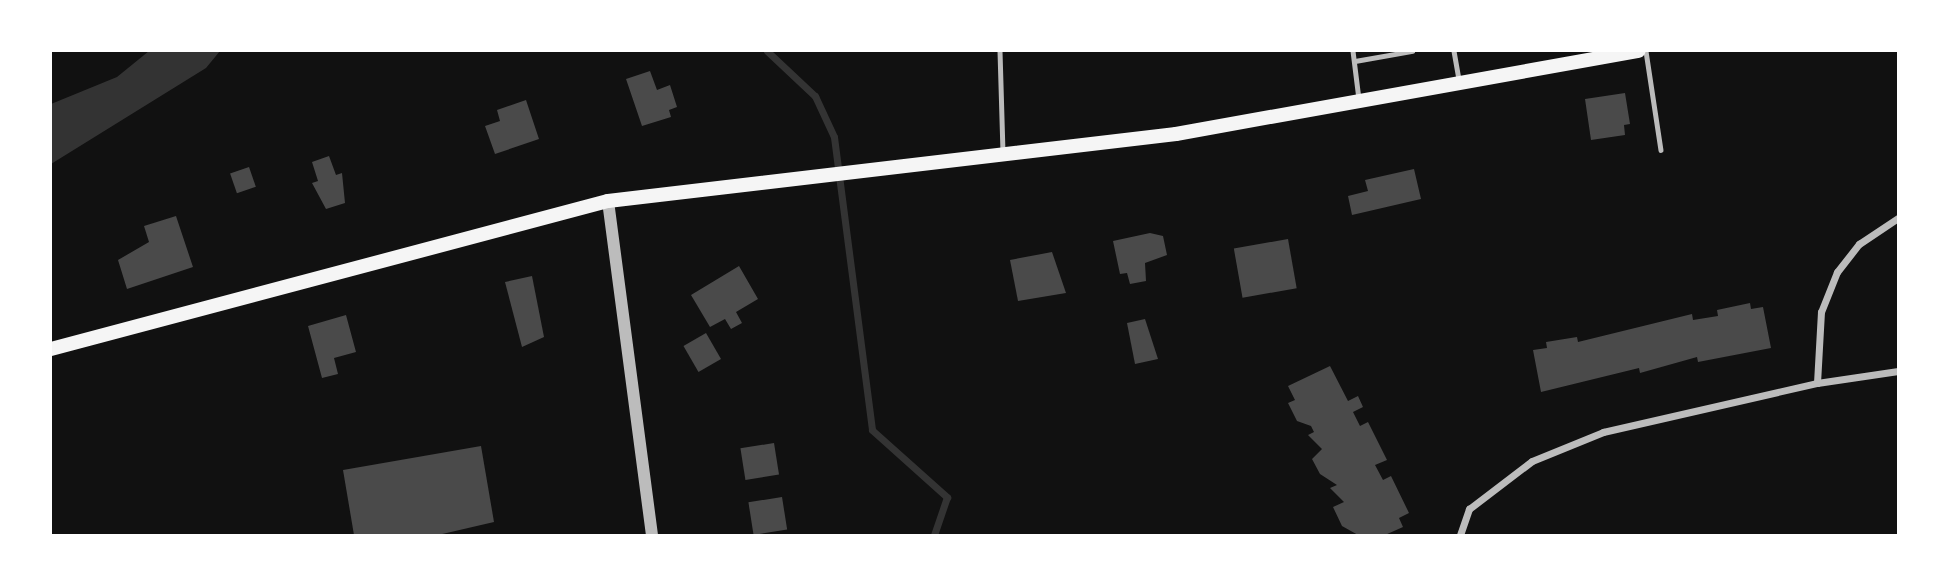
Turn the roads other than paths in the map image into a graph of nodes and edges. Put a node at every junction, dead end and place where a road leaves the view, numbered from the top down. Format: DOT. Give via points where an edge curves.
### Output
graph roads {
  1 [pos="1000,51"];
  2 [pos="1353,51"];
  3 [pos="1412,51"];
  4 [pos="1454,51"];
  5 [pos="1639,51"];
  6 [pos="1646,51"];
  7 [pos="1390,53"];
  8 [pos="1355,61"];
  9 [pos="1459,79"];
  10 [pos="1359,99"];
  11 [pos="1661,150"];
  12 [pos="1003,154"];
  13 [pos="608,201"];
  14 [pos="1898,218"];
  15 [pos="51,349"];
  16 [pos="1898,371"];
  17 [pos="1817,383"];
  18 [pos="652,535"];
  19 [pos="1460,535"];
  1 -- 12 [label="lane"];
  2 -- 8 [label="lane"];
  3 -- 7 [label="lane"];
  4 -- 9 [label="lane"];
  5 -- 9 [label="main road"];
  6 -- 11 [label="lane"];
  7 -- 8 [label="lane"];
  8 -- 10 [label="lane"];
  9 -- 10 [label="main road"];
  10 -- 12 [label="main road" via="1176,134"];
  12 -- 13 [label="main road"];
  13 -- 15 [label="main road"];
  13 -- 18 [label="street"];
  14 -- 17 [label="street" via="1860,244 1837,272 1821,312"];
  16 -- 17 [label="street"];
  17 -- 19 [label="street" via="1603,432 1532,461 1469,509"];
}
